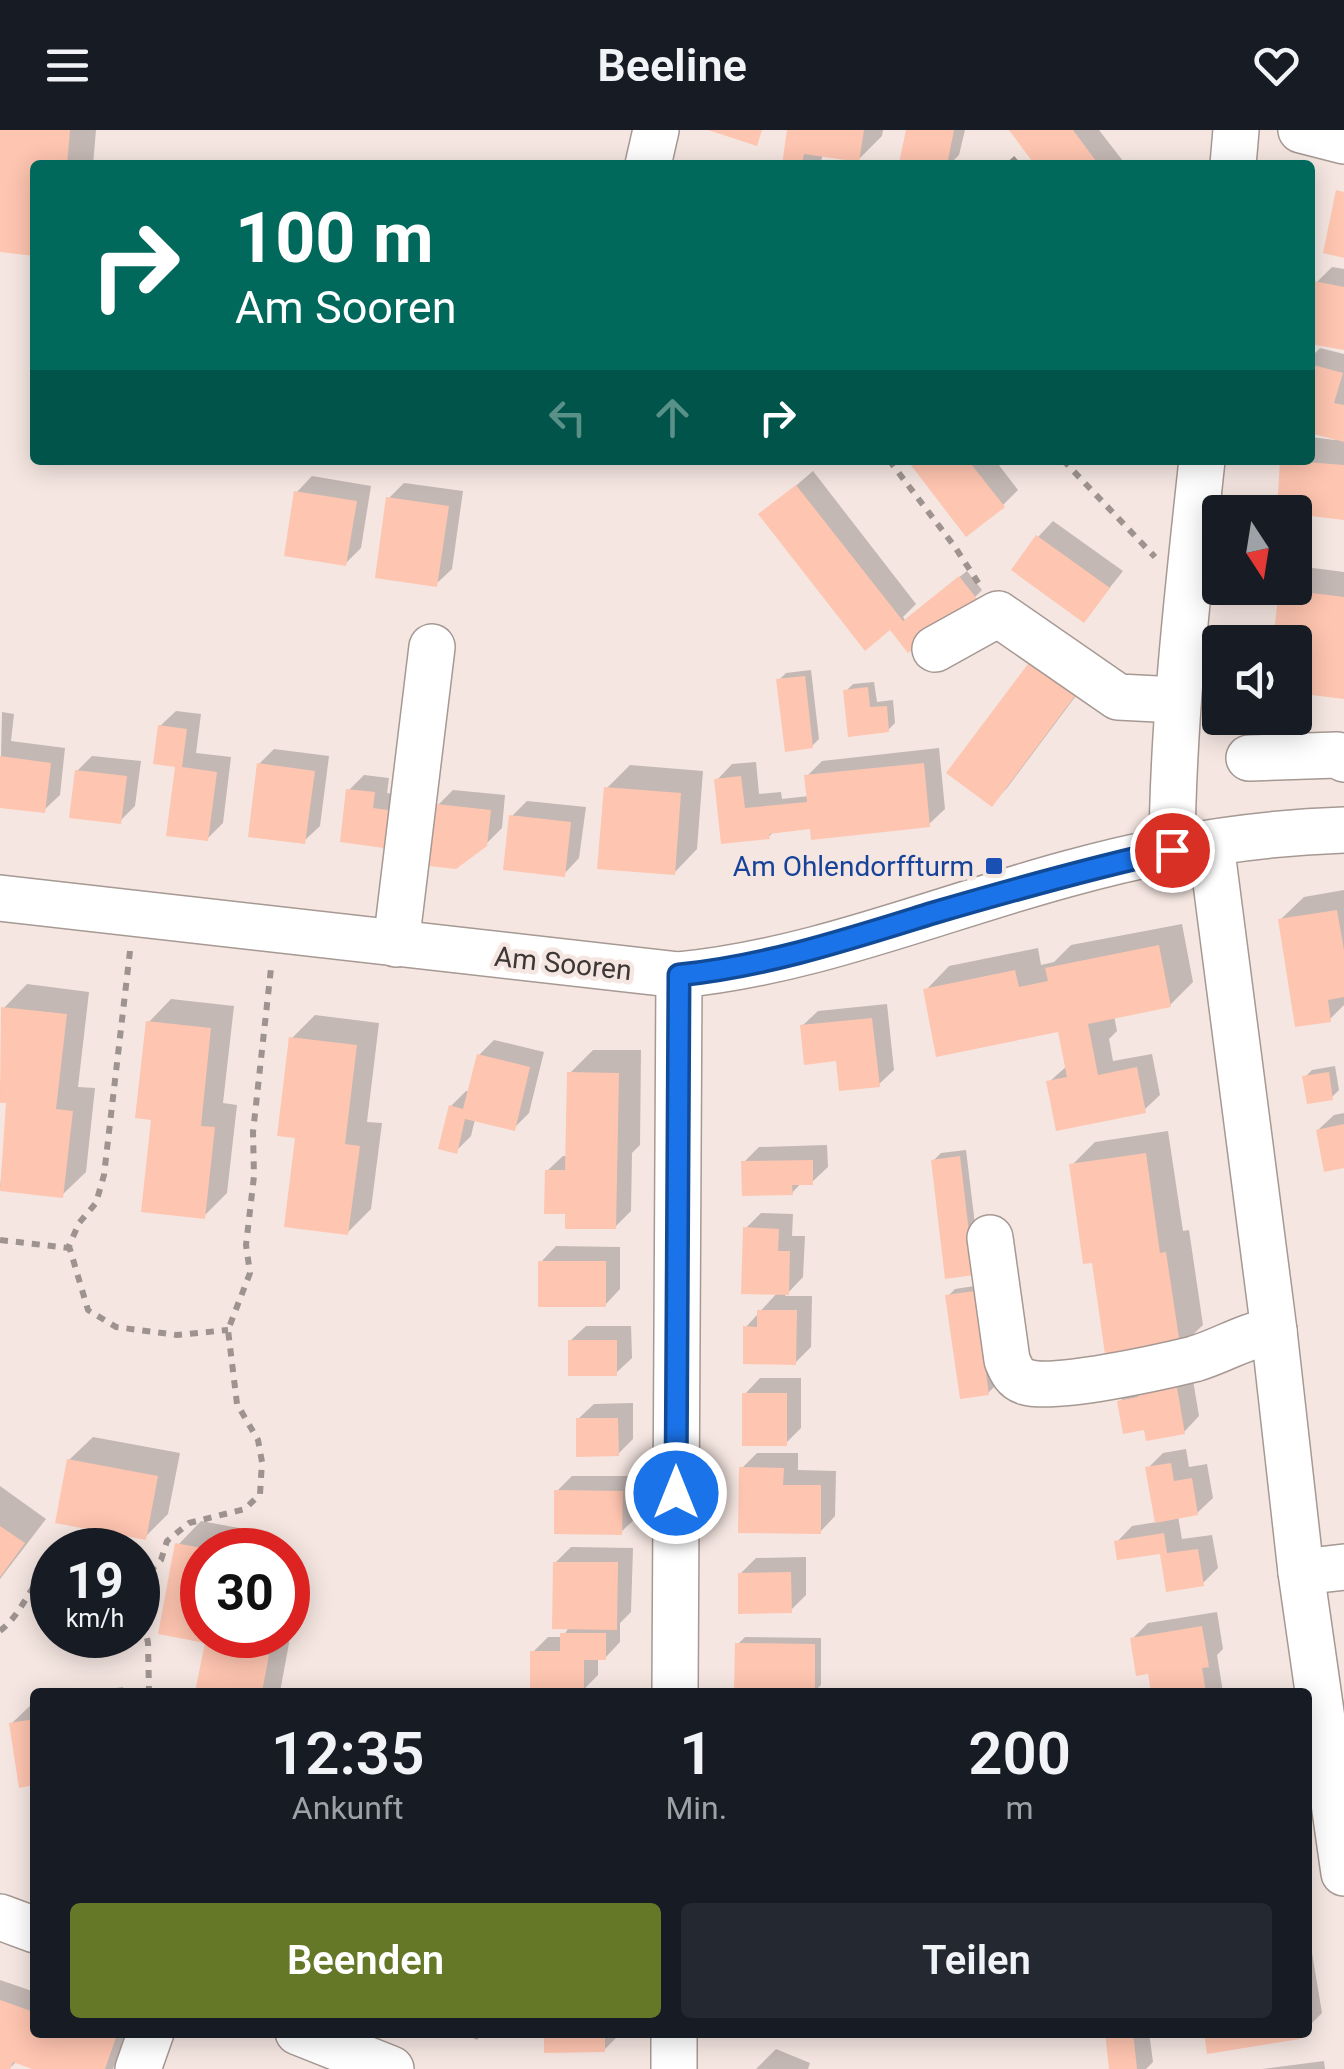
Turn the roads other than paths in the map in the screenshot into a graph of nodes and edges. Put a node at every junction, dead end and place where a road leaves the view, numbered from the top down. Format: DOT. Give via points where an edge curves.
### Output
graph roads {
  1 [pos="656,130"];
  2 [pos="1236,130"];
  3 [pos="1301,130"];
  4 [pos="1344,141"];
  5 [pos="649,160"];
  6 [pos="1233,160"];
  7 [pos="1201,465"];
  8 [pos="432,647"];
  9 [pos="935,649"];
  10 [pos="1177,700"];
  11 [pos="1249,758"];
  12 [pos="1344,758"];
  13 [pos="1344,830"];
  14 [pos="1191,847"];
  15 [pos="0,898"];
  16 [pos="396,944"];
  17 [pos="679,975"];
  18 [pos="990,1238"];
  19 [pos="1274,1332"];
  20 [pos="1322,1569"];
  21 [pos="676,1688"];
  22 [pos="1344,1873"];
  23 [pos="0,1917"];
  24 [pos="30,1928"];
  25 [pos="149,2038"];
  26 [pos="313,2038"];
  27 [pos="674,2038"];
  28 [pos="138,2069"];
  29 [pos="391,2069"];
  30 [pos="674,2069"];
  1 -- 5 [label="street"];
  2 -- 6 [label="street"];
  3 -- 4 [label="street"];
  7 -- 10 [label="street"];
  8 -- 16 [label="street"];
  9 -- 10 [label="street" via="998,614 1118,697"];
  10 -- 14 [label="street"];
  11 -- 12 [label="street"];
  13 -- 14 [label="street, Am Sooren"];
  14 -- 17 [label="street, Am Sooren" via="1070,873 786,958"];
  14 -- 19 [label="street"];
  15 -- 16 [label="street, Am Sooren"];
  16 -- 17 [label="street, Am Sooren"];
  17 -- 21 [label="street"];
  18 -- 19 [label="street" via="1007,1360 1021,1381 1052,1384 1196,1358"];
  19 -- 20 [label="street"];
  20 -- 22 [label="street"];
  23 -- 24 [label="street"];
  25 -- 28 [label="street"];
  26 -- 29 [label="street"];
  27 -- 30 [label="street"];
}
